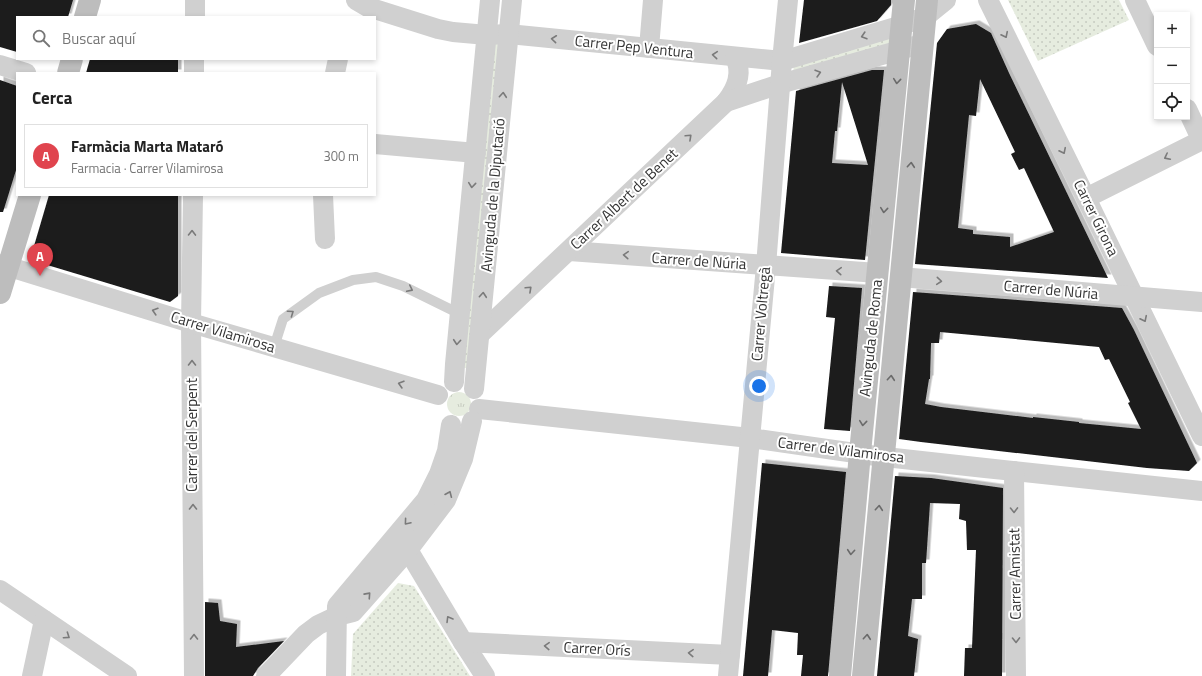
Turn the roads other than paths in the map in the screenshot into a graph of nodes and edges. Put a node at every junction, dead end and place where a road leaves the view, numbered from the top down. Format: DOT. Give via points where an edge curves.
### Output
graph roads {
  1 [pos="90,0"];
  2 [pos="195,0"];
  3 [pos="490,0"];
  4 [pos="512,0"];
  5 [pos="653,0"];
  6 [pos="788,0"];
  7 [pos="904,0"];
  8 [pos="946,0"];
  9 [pos="988,0"];
  10 [pos="1135,0"];
  11 [pos="364,2"];
  12 [pos="926,8"];
  13 [pos="85,16"];
  14 [pos="195,16"];
  15 [pos="902,25"];
  16 [pos="508,34"];
  17 [pos="487,35"];
  18 [pos="1154,40"];
  19 [pos="922,44"];
  20 [pos="649,48"];
  21 [pos="900,50"];
  22 [pos="735,56"];
  23 [pos="72,60"];
  24 [pos="194,60"];
  25 [pos="338,60"];
  26 [pos="782,61"];
  27 [pos="0,65"];
  28 [pos="23,72"];
  29 [pos="68,72"];
  30 [pos="194,72"];
  31 [pos="335,72"];
  32 [pos="780,84"];
  33 [pos="726,102"];
  34 [pos="1190,115"];
  35 [pos="1202,140"];
  36 [pos="376,144"];
  37 [pos="476,153"];
  38 [pos="30,196"];
  39 [pos="193,196"];
  40 [pos="323,196"];
  41 [pos="1086,198"];
  42 [pos="325,239"];
  43 [pos="569,251"];
  44 [pos="4,265"];
  45 [pos="766,266"];
  46 [pos="878,273"];
  47 [pos="900,277"];
  48 [pos="0,293"];
  49 [pos="1133,296"];
  50 [pos="1202,302"];
  51 [pos="460,314"];
  52 [pos="191,323"];
  53 [pos="480,334"];
  54 [pos="274,347"];
  55 [pos="454,382"];
  56 [pos="474,389"];
  57 [pos="438,395"];
  58 [pos="476,415"];
  59 [pos="451,425"];
  60 [pos="1202,436"];
  61 [pos="750,438"];
  62 [pos="860,453"];
  63 [pos="884,456"];
  64 [pos="1014,471"];
  65 [pos="1202,491"];
  66 [pos="408,550"];
  67 [pos="0,590"];
  68 [pos="337,616"];
  69 [pos="44,620"];
  70 [pos="463,642"];
  71 [pos="730,655"];
  72 [pos="32,676"];
  73 [pos="127,676"];
  74 [pos="194,676"];
  75 [pos="266,676"];
  76 [pos="336,676"];
  77 [pos="485,676"];
  78 [pos="728,676"];
  79 [pos="840,676"];
  80 [pos="863,676"];
  81 [pos="1016,676"];
  1 -- 13 [label="street"];
  2 -- 14 [label="street"];
  3 -- 17 [label="street, Avinguda de la Diputació"];
  4 -- 16 [label="street, Avinguda de la Diputació"];
  5 -- 20 [label="street"];
  6 -- 26 [label="street, Carrer Voltregà"];
  7 -- 15 [label="street, Avinguda de Roma"];
  8 -- 12 [label="street"];
  9 -- 41 [label="street, Carrer Girona, one-way"];
  10 -- 18 [label="street"];
  11 -- 17 [label="street, Carrer Pep Ventura" via="438,29"];
  12 -- 15 [label="street"];
  12 -- 19 [label="street, Avinguda de Roma"];
  15 -- 21 [label="street, Avinguda de Roma"];
  15 -- 26 [label="street, one-way"];
  16 -- 17 [label="street, Carrer Pep Ventura"];
  20 -- 16 [label="street, Carrer Pep Ventura, one-way"];
  53 -- 16 [label="street, Avinguda de la Diputació, one-way"];
  17 -- 37 [label="street, Avinguda de la Diputació"];
  19 -- 21 [label="street, Carrer Albert de Benet"];
  47 -- 19 [label="street, Avinguda de Roma, one-way"];
  22 -- 20 [label="street, Carrer Pep Ventura, one-way"];
  32 -- 21 [label="street, Carrer Albert de Benet, one-way"];
  21 -- 46 [label="street, Avinguda de Roma, one-way"];
  22 -- 26 [label="street, Carrer Pep Ventura"];
  22 -- 33 [label="street" via="739,64 738,77 735,88"];
  23 -- 29 [label="street"];
  24 -- 30 [label="street"];
  25 -- 31 [label="street"];
  26 -- 32 [label="street, Carrer Voltregà"];
  27 -- 28 [label="street"];
  32 -- 33 [label="street, Carrer Albert de Benet"];
  32 -- 45 [label="street, Carrer Voltregà"];
  43 -- 33 [label="street, Carrer Albert de Benet, one-way"];
  34 -- 35 [label="street"];
  35 -- 41 [label="street, one-way"];
  36 -- 37 [label="street"];
  37 -- 51 [label="street, Avinguda de la Diputació, one-way"];
  38 -- 44 [label="street"];
  52 -- 39 [label="street, Carrer del Serpent, one-way"];
  40 -- 42 [label="street"];
  41 -- 49 [label="street, Carrer Girona"];
  45 -- 43 [label="street, Carrer de Núria, one-way"];
  53 -- 43 [label="street, Carrer Albert de Benet, one-way"];
  44 -- 48 [label="street"];
  52 -- 44 [label="street, Carrer Vilamirosa, one-way"];
  46 -- 45 [label="street, Carrer de Núria, one-way"];
  45 -- 61 [label="street, Carrer Voltregà"];
  46 -- 62 [label="street, Avinguda de Roma, one-way"];
  47 -- 49 [label="street, Carrer de Núria, one-way"];
  63 -- 47 [label="street, Avinguda de Roma, one-way"];
  49 -- 50 [label="street, Carrer de Núria"];
  49 -- 60 [label="street, Carrer Girona, one-way"];
  54 -- 51 [label="lane, one-way" via="284,319 319,293 354,280 376,277 403,286"];
  51 -- 55 [label="street, Avinguda de la Diputació, one-way"];
  52 -- 54 [label="street, Carrer Vilamirosa"];
  74 -- 52 [label="street, Carrer del Serpent, one-way"];
  53 -- 56 [label="street, Avinguda de la Diputació"];
  57 -- 54 [label="street, Carrer Vilamirosa, one-way"];
  55 -- 56 [label="street" via="461,382"];
  55 -- 57 [label="street" via="442,389"];
  56 -- 58 [label="street" via="480,402"];
  57 -- 59 [label="street" via="437,410 444,422"];
  58 -- 59 [label="street" via="465,425"];
  58 -- 61 [label="street, Carrer de Vilamirosa"];
  66 -- 58 [label="street, one-way" via="446,500 463,459"];
  59 -- 68 [label="street, one-way" via="447,451 426,500 337,606"];
  61 -- 62 [label="street, Carrer de Vilamirosa"];
  61 -- 71 [label="street, Carrer Voltregà"];
  62 -- 63 [label="street, Carrer de Vilamirosa"];
  62 -- 79 [label="street, Avinguda de Roma, one-way"];
  63 -- 64 [label="street, Carrer de Vilamirosa"];
  80 -- 63 [label="street, Avinguda de Roma, one-way"];
  64 -- 65 [label="street, Carrer de Vilamirosa"];
  64 -- 81 [label="street, Carrer Amistat, one-way"];
  68 -- 66 [label="street, one-way" via="353,612"];
  70 -- 66 [label="street, one-way"];
  67 -- 69 [label="street"];
  68 -- 75 [label="street" via="306,634"];
  68 -- 76 [label="street"];
  69 -- 72 [label="street"];
  69 -- 73 [label="street, one-way"];
  71 -- 70 [label="street, Carrer Orís, one-way"];
  70 -- 77 [label="street"];
  71 -- 78 [label="street, Carrer Voltregà"];
}
